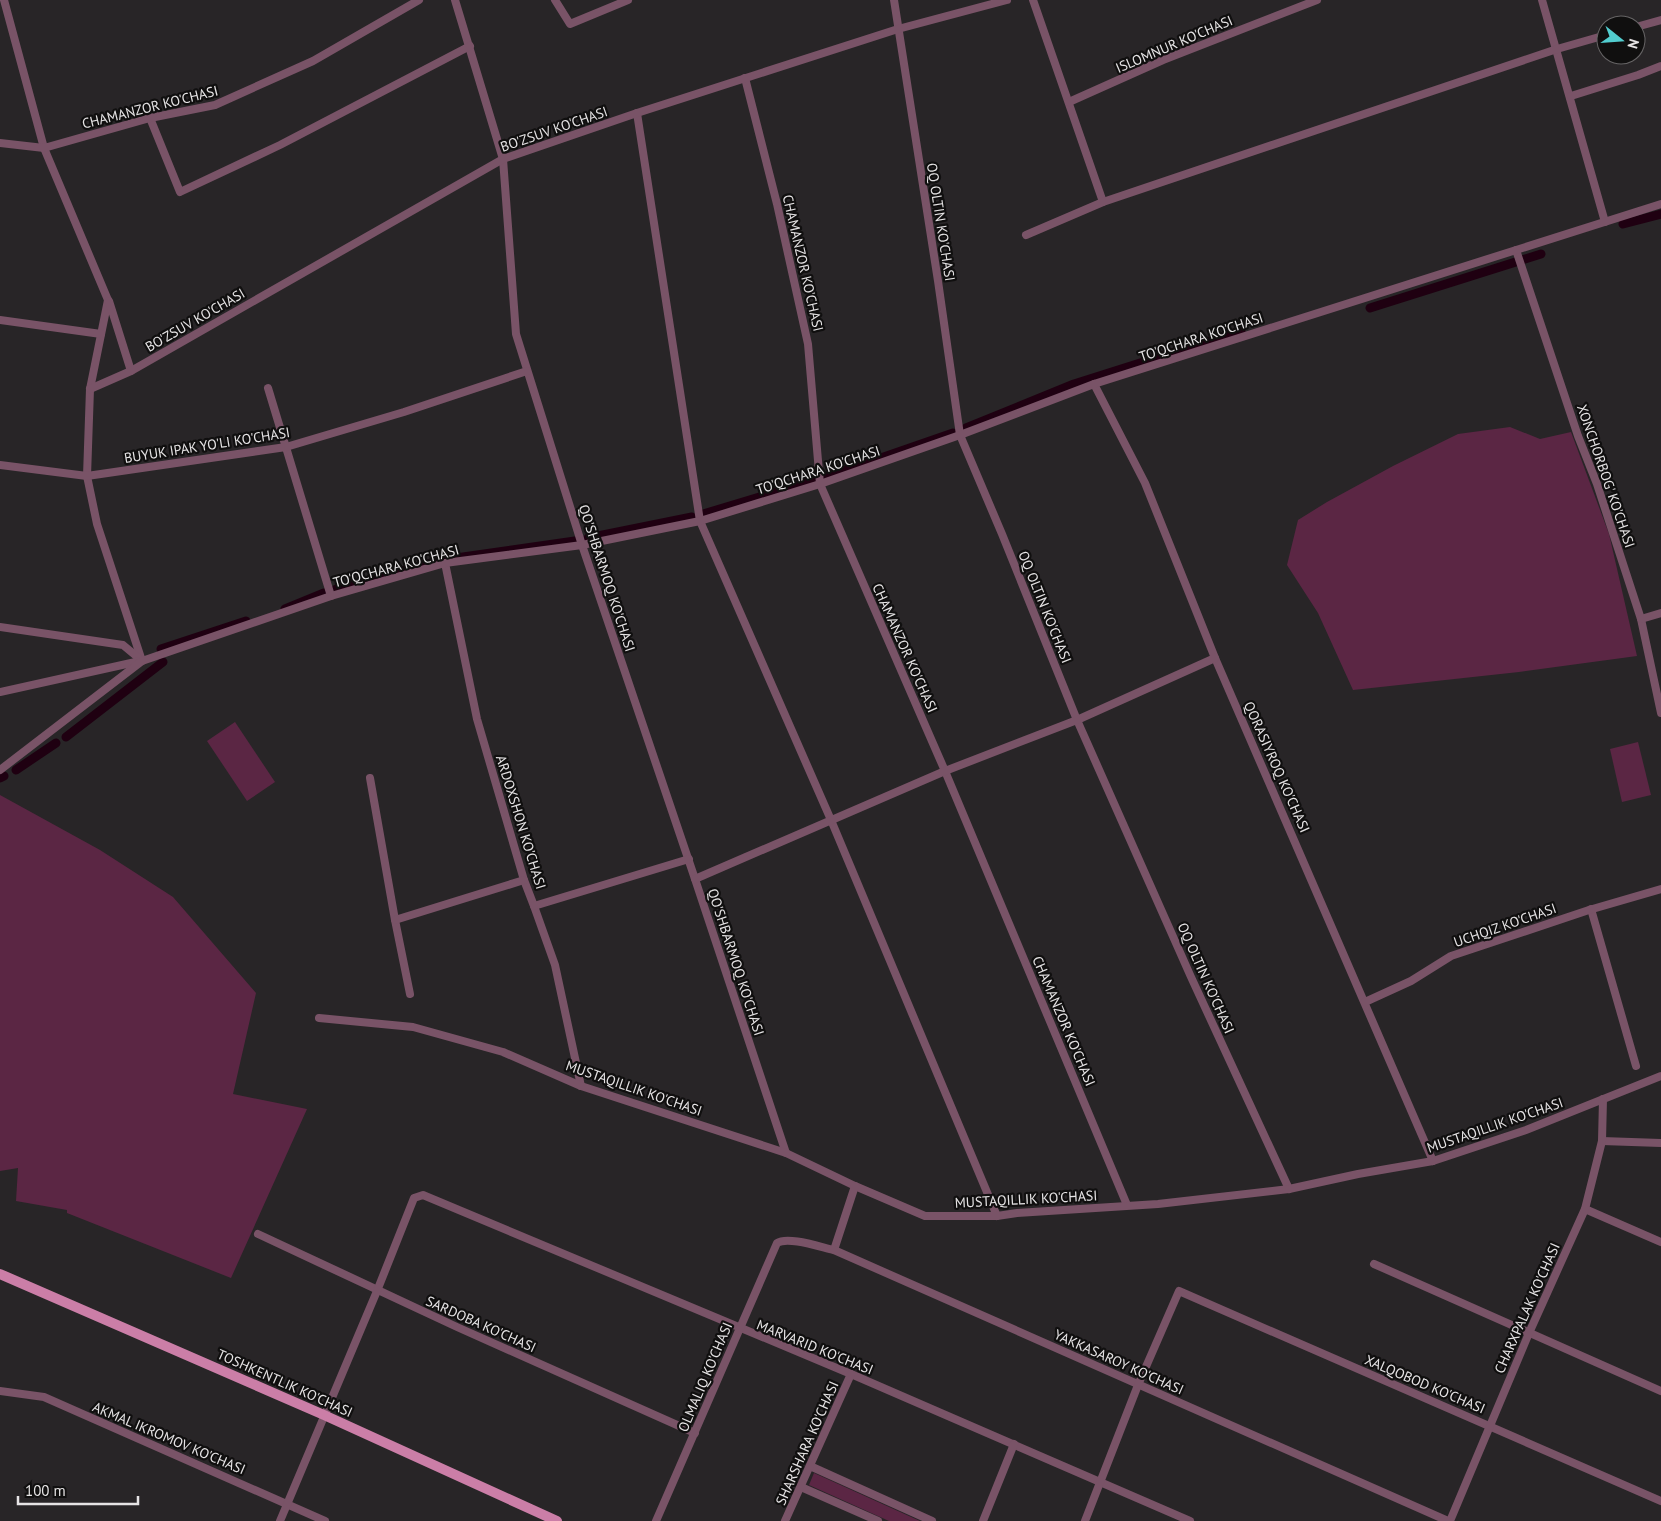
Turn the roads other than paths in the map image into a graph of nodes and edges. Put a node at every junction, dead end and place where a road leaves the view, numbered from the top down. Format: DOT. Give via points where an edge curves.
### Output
graph roads {
  1 [pos="4,0"];
  2 [pos="419,0"];
  3 [pos="455,0"];
  4 [pos="555,0"];
  5 [pos="628,0"];
  6 [pos="894,0"];
  7 [pos="1007,0"];
  8 [pos="1032,0"];
  9 [pos="1317,0"];
  10 [pos="1542,0"];
  11 [pos="1661,20"];
  12 [pos="1646,24"];
  13 [pos="898,29"];
  14 [pos="1596,38"];
  15 [pos="470,46"];
  16 [pos="1557,49"];
  17 [pos="1661,66"];
  18 [pos="745,78"];
  19 [pos="1570,96"];
  20 [pos="1069,102"];
  21 [pos="637,113"];
  22 [pos="150,118"];
  23 [pos="0,143"];
  24 [pos="44,148"];
  25 [pos="503,159"];
  26 [pos="1103,202"];
  27 [pos="1661,204"];
  28 [pos="1605,222"];
  29 [pos="1026,234"];
  30 [pos="1516,250"];
  31 [pos="108,300"];
  32 [pos="0,320"];
  33 [pos="101,334"];
  34 [pos="131,371"];
  35 [pos="527,371"];
  36 [pos="1094,384"];
  37 [pos="268,388"];
  38 [pos="90,389"];
  39 [pos="960,435"];
  40 [pos="286,447"];
  41 [pos="0,465"];
  42 [pos="87,476"];
  43 [pos="820,484"];
  44 [pos="700,520"];
  45 [pos="582,545"];
  46 [pos="445,563"];
  47 [pos="331,596"];
  48 [pos="1661,613"];
  49 [pos="1642,619"];
  50 [pos="0,627"];
  51 [pos="1215,658"];
  52 [pos="142,661"];
  53 [pos="0,692"];
  54 [pos="1661,712"];
  55 [pos="1077,720"];
  56 [pos="0,770"];
  57 [pos="945,771"];
  58 [pos="370,778"];
  59 [pos="831,820"];
  60 [pos="689,859"];
  61 [pos="695,879"];
  62 [pos="524,880"];
  63 [pos="1661,889"];
  64 [pos="534,906"];
  65 [pos="1591,909"];
  66 [pos="395,920"];
  67 [pos="410,994"];
  68 [pos="1365,1002"];
  69 [pos="319,1018"];
  70 [pos="1636,1066"];
  71 [pos="1661,1076"];
  72 [pos="581,1086"];
  73 [pos="1603,1100"];
  74 [pos="1602,1141"];
  75 [pos="1661,1143"];
  76 [pos="786,1154"];
  77 [pos="1433,1161"];
  78 [pos="855,1186"];
  79 [pos="1289,1189"];
  80 [pos="1127,1205"];
  81 [pos="1585,1209"];
  82 [pos="998,1216"];
  83 [pos="258,1234"];
  84 [pos="1661,1242"];
  85 [pos="777,1243"];
  86 [pos="834,1250"];
  87 [pos="1374,1264"];
  88 [pos="0,1274"];
  89 [pos="378,1291"];
  90 [pos="739,1329"];
  91 [pos="1529,1333"];
  92 [pos="851,1374"];
  93 [pos="1138,1385"];
  94 [pos="0,1391"];
  95 [pos="1661,1391"];
  96 [pos="324,1415"];
  97 [pos="1490,1426"];
  98 [pos="695,1433"];
  99 [pos="1014,1444"];
  100 [pos="810,1466"];
  101 [pos="1100,1482"];
  102 [pos="800,1487"];
  103 [pos="1661,1501"];
  104 [pos="287,1503"];
  105 [pos="280,1521"];
  106 [pos="325,1521"];
  107 [pos="557,1521"];
  108 [pos="656,1521"];
  109 [pos="785,1521"];
  110 [pos="878,1521"];
  111 [pos="932,1521"];
  112 [pos="983,1521"];
  113 [pos="1085,1521"];
  114 [pos="1190,1521"];
  115 [pos="1449,1521"];
  1 -- 24 [label="street"];
  2 -- 22 [label="street, CHAMANZOR KO'CHASI" via="313,61 215,106"];
  3 -- 15 [label="street, QO'SHBARMOQ KO'CHASI"];
  4 -- 5 [label="street" via="570,24"];
  6 -- 13 [label="street, OQ OLTIN KO'CHASI"];
  7 -- 13 [label="street, BO'ZSUV KO'CHASI"];
  8 -- 20 [label="street"];
  9 -- 20 [label="street, ISLOMNUR KO'CHASI" via="1163,60"];
  10 -- 16 [label="street"];
  11 -- 12 [label="street"];
  13 -- 18 [label="street, BO'ZSUV KO'CHASI"];
  13 -- 39 [label="street, OQ OLTIN KO'CHASI"];
  14 -- 16 [label="street"];
  15 -- 22 [label="street" via="180,192"];
  15 -- 25 [label="street, QO'SHBARMOQ KO'CHASI"];
  16 -- 19 [label="street"];
  16 -- 26 [label="street"];
  17 -- 19 [label="street"];
  18 -- 21 [label="street, BO'ZSUV KO'CHASI"];
  18 -- 43 [label="street, CHAMANZOR KO'CHASI" via="808,344"];
  19 -- 28 [label="street"];
  20 -- 26 [label="street"];
  21 -- 25 [label="street, BO'ZSUV KO'CHASI"];
  21 -- 44 [label="street"];
  22 -- 24 [label="street, CHAMANZOR KO'CHASI"];
  23 -- 24 [label="street"];
  24 -- 31 [label="street"];
  25 -- 34 [label="street, BO'ZSUV KO'CHASI"];
  25 -- 35 [label="street, QO'SHBARMOQ KO'CHASI" via="516,334"];
  26 -- 29 [label="street"];
  27 -- 28 [label="street, TO'QCHARA KO'CHASI"];
  28 -- 30 [label="street, TO'QCHARA KO'CHASI"];
  30 -- 36 [label="street, TO'QCHARA KO'CHASI"];
  30 -- 49 [label="street, XONCHORBOG' KO'CHASI"];
  31 -- 33 [label="street"];
  31 -- 34 [label="street"];
  32 -- 33 [label="street"];
  33 -- 38 [label="street"];
  34 -- 38 [label="street, BO'ZSUV KO'CHASI"];
  35 -- 40 [label="street, BUYUK IPAK YO'LI KO'CHASI"];
  35 -- 45 [label="street, QO'SHBARMOQ KO'CHASI"];
  36 -- 39 [label="street, TO'QCHARA KO'CHASI"];
  36 -- 51 [label="street, QORASIYROQ KO'CHASI" via="1145,483"];
  37 -- 40 [label="street"];
  38 -- 42 [label="street"];
  39 -- 43 [label="street, TO'QCHARA KO'CHASI"];
  39 -- 55 [label="street, OQ OLTIN KO'CHASI"];
  40 -- 42 [label="street, BUYUK IPAK YO'LI KO'CHASI"];
  40 -- 47 [label="street"];
  41 -- 42 [label="street, BUYUK IPAK YO'LI KO'CHASI"];
  42 -- 52 [label="street" via="97,524"];
  43 -- 44 [label="street, TO'QCHARA KO'CHASI"];
  43 -- 57 [label="street, CHAMANZOR KO'CHASI"];
  44 -- 45 [label="street, TO'QCHARA KO'CHASI"];
  44 -- 59 [label="street"];
  45 -- 46 [label="street, TO'QCHARA KO'CHASI"];
  45 -- 60 [label="street, QO'SHBARMOQ KO'CHASI"];
  46 -- 47 [label="street, TO'QCHARA KO'CHASI"];
  46 -- 62 [label="street, ARDOXSHON KO'CHASI" via="477,719"];
  47 -- 52 [label="street, TO'QCHARA KO'CHASI"];
  48 -- 49 [label="street"];
  49 -- 54 [label="street, XONCHORBOG' KO'CHASI"];
  50 -- 52 [label="street" via="122,645"];
  51 -- 55 [label="street"];
  51 -- 68 [label="street, QORASIYROQ KO'CHASI"];
  52 -- 53 [label="street"];
  52 -- 56 [label="street, TO'QCHARA KO'CHASI"];
  55 -- 57 [label="street"];
  55 -- 79 [label="street, OQ OLTIN KO'CHASI"];
  57 -- 59 [label="street"];
  57 -- 80 [label="street, CHAMANZOR KO'CHASI"];
  58 -- 66 [label="street"];
  59 -- 61 [label="street"];
  59 -- 82 [label="street"];
  60 -- 61 [label="street, QO'SHBARMOQ KO'CHASI"];
  60 -- 64 [label="street"];
  61 -- 76 [label="street, QO'SHBARMOQ KO'CHASI"];
  62 -- 64 [label="street, ARDOXSHON KO'CHASI"];
  62 -- 66 [label="street"];
  63 -- 65 [label="street, UCHQIZ KO'CHASI"];
  64 -- 72 [label="street, ARDOXSHON KO'CHASI" via="555,965"];
  65 -- 68 [label="street, UCHQIZ KO'CHASI" via="1451,956 1411,981"];
  65 -- 70 [label="street"];
  66 -- 67 [label="street"];
  68 -- 77 [label="street, QORASIYROQ KO'CHASI"];
  69 -- 72 [label="street, MUSTAQILLIK KO'CHASI" via="413,1027 503,1052"];
  71 -- 73 [label="street, MUSTAQILLIK KO'CHASI"];
  72 -- 76 [label="street, MUSTAQILLIK KO'CHASI"];
  73 -- 74 [label="street, CHARXPALAK KO'CHASI"];
  73 -- 77 [label="street, MUSTAQILLIK KO'CHASI"];
  74 -- 75 [label="street"];
  74 -- 81 [label="street, CHARXPALAK KO'CHASI"];
  76 -- 78 [label="street, MUSTAQILLIK KO'CHASI"];
  77 -- 79 [label="street, MUSTAQILLIK KO'CHASI"];
  78 -- 82 [label="street, MUSTAQILLIK KO'CHASI" via="925,1216"];
  78 -- 86 [label="street"];
  79 -- 80 [label="street, MUSTAQILLIK KO'CHASI"];
  80 -- 82 [label="street, MUSTAQILLIK KO'CHASI"];
  81 -- 84 [label="street"];
  81 -- 91 [label="street, CHARXPALAK KO'CHASI"];
  83 -- 89 [label="street, SARDOBA KO'CHASI"];
  85 -- 86 [label="street, YAKKASAROY KO'CHASI" via="790,1241"];
  85 -- 90 [label="street, OLMALIQ KO'CHASI"];
  86 -- 93 [label="street, YAKKASAROY KO'CHASI"];
  87 -- 91 [label="street"];
  88 -- 96 [label="main road, TOSHKENTLIK KO'CHASI"];
  89 -- 90 [label="street, MARVARID KO'CHASI" via="414,1198 423,1195"];
  89 -- 96 [label="street"];
  89 -- 98 [label="street, SARDOBA KO'CHASI"];
  90 -- 92 [label="street, MARVARID KO'CHASI"];
  90 -- 98 [label="street, OLMALIQ KO'CHASI"];
  91 -- 95 [label="street"];
  91 -- 97 [label="street, CHARXPALAK KO'CHASI"];
  92 -- 99 [label="street, MARVARID KO'CHASI"];
  92 -- 100 [label="street, SHARSHARA KO'CHASI"];
  93 -- 97 [label="street, XALQOBOD KO'CHASI" via="1179,1291"];
  93 -- 101 [label="street"];
  93 -- 115 [label="street, YAKKASAROY KO'CHASI"];
  94 -- 104 [label="street, AKMAL IKROMOV KO'CHASI" via="44,1397"];
  96 -- 104 [label="street"];
  96 -- 107 [label="main road, TOSHKENTLIK KO'CHASI"];
  97 -- 103 [label="street, XALQOBOD KO'CHASI"];
  97 -- 115 [label="street, CHARXPALAK KO'CHASI"];
  98 -- 108 [label="street, OLMALIQ KO'CHASI"];
  99 -- 101 [label="street, MARVARID KO'CHASI"];
  99 -- 112 [label="street"];
  100 -- 102 [label="street, SHARSHARA KO'CHASI"];
  100 -- 111 [label="street"];
  101 -- 113 [label="street"];
  101 -- 114 [label="street, MARVARID KO'CHASI"];
  102 -- 109 [label="street, SHARSHARA KO'CHASI"];
  102 -- 110 [label="street"];
  104 -- 105 [label="street"];
  104 -- 106 [label="street, AKMAL IKROMOV KO'CHASI"];
}
